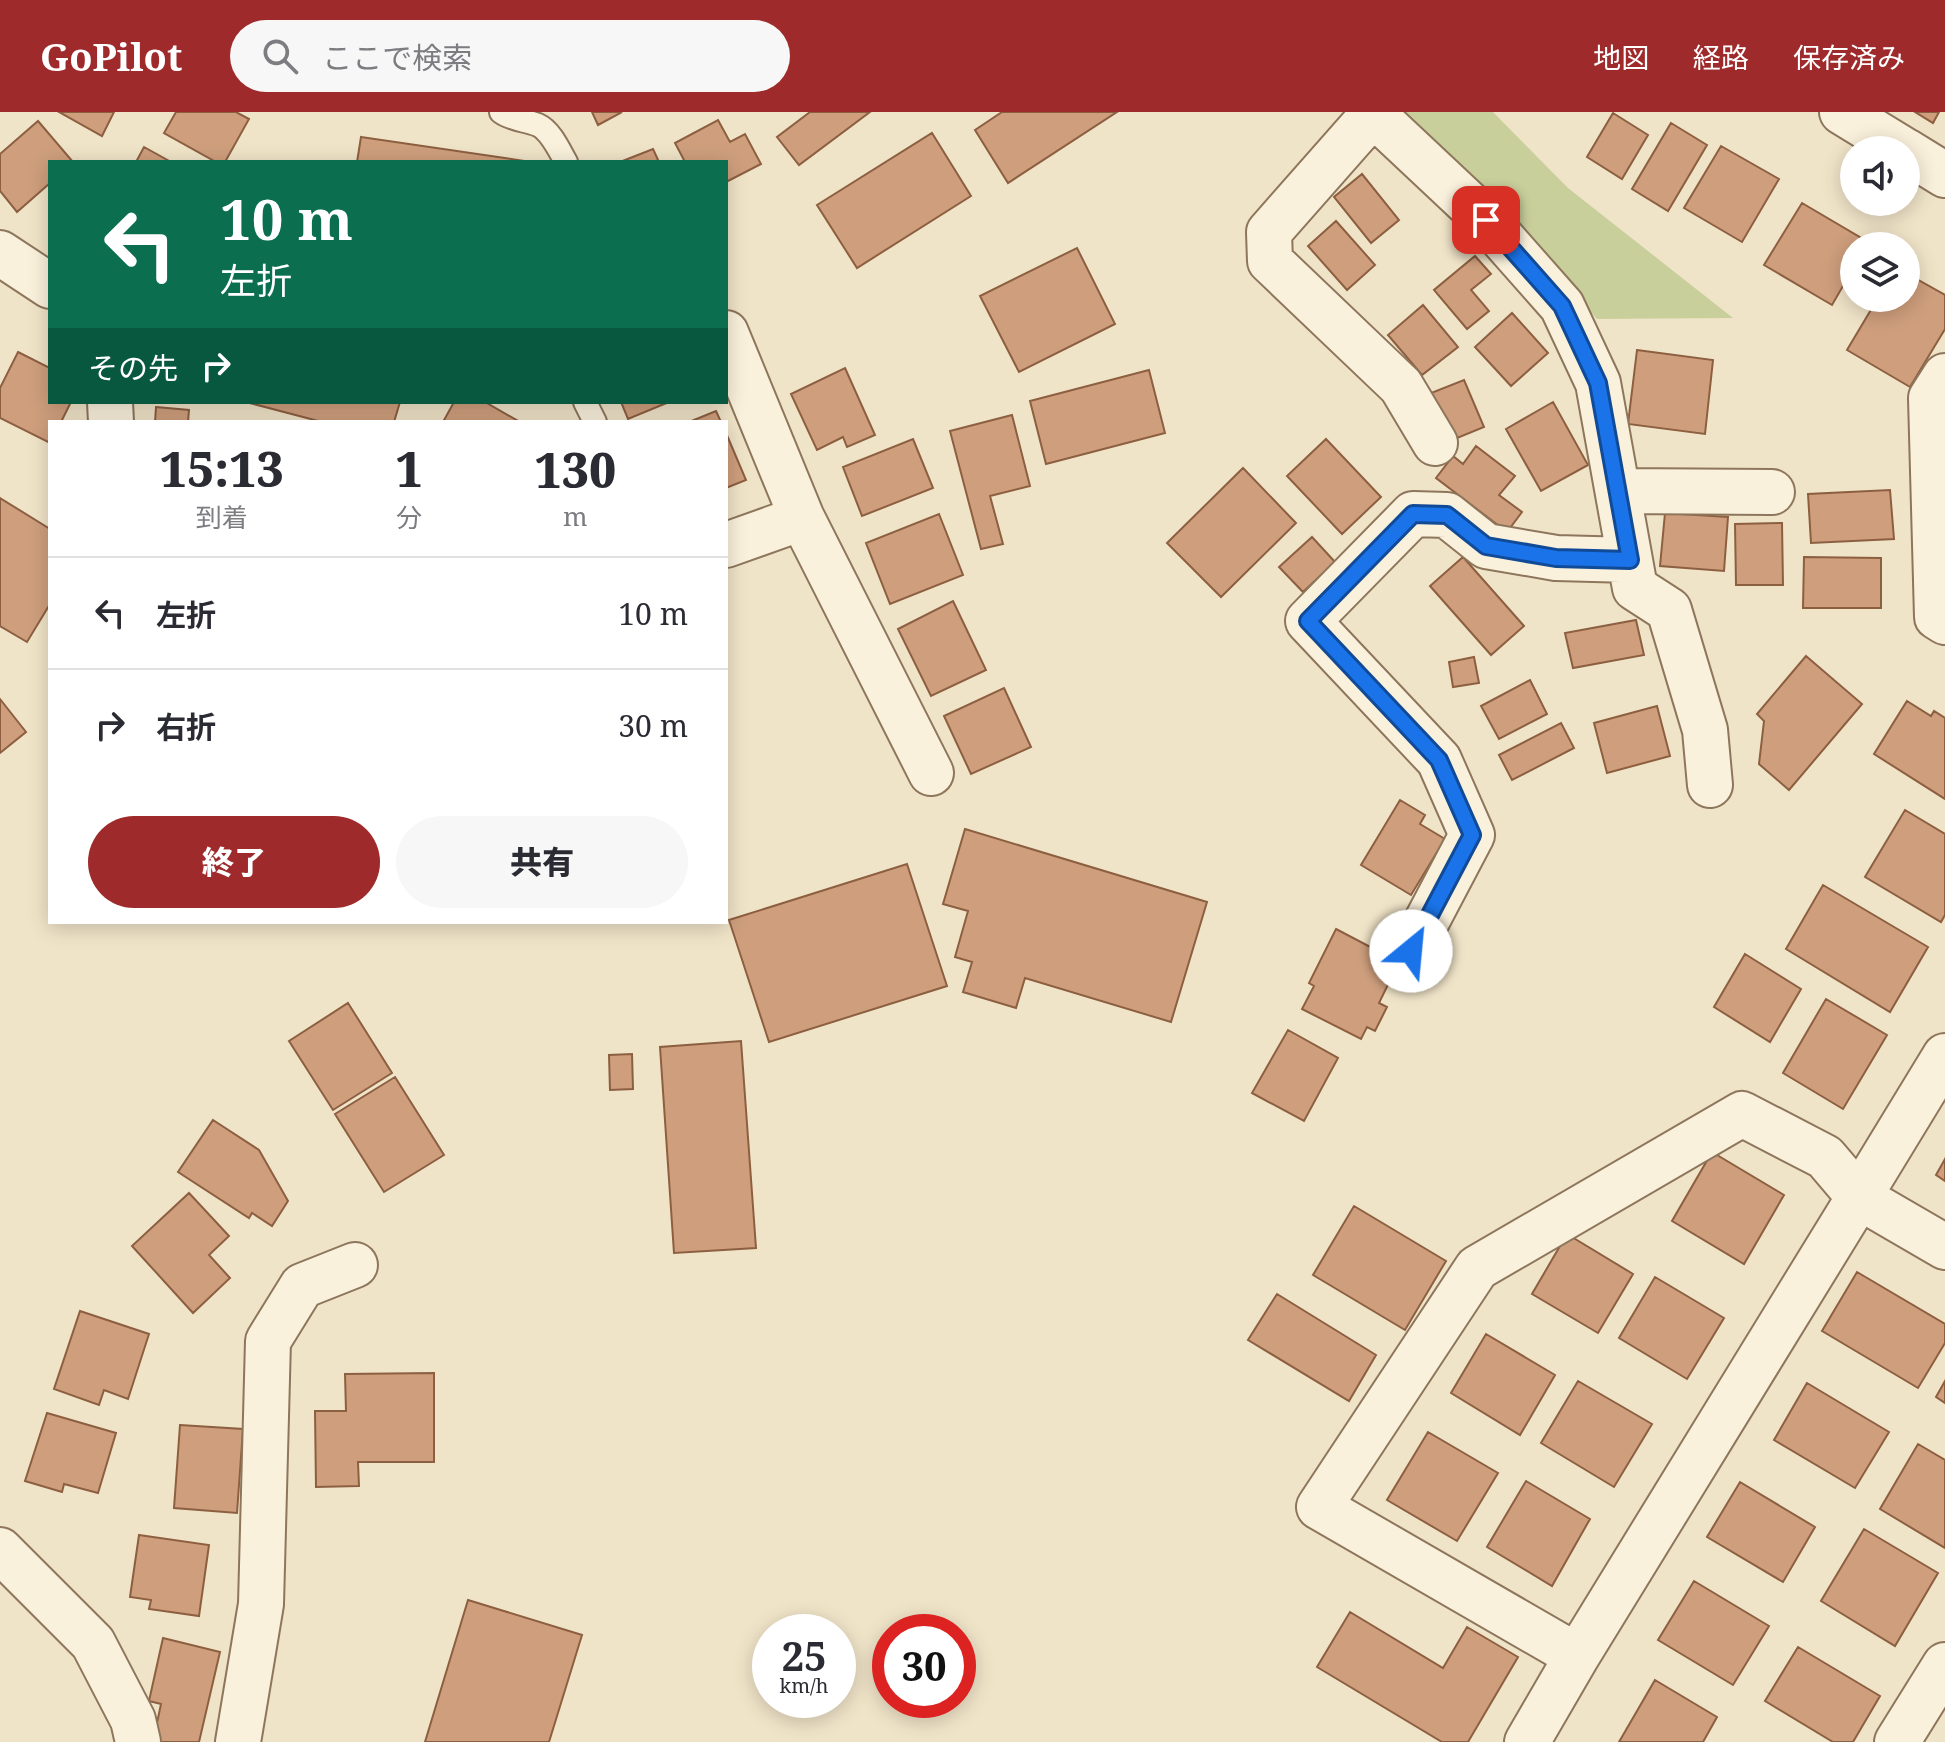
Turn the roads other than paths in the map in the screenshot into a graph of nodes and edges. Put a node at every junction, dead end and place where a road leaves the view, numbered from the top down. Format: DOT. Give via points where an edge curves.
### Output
graph roads {
  1 [pos="501,112"];
  2 [pos="1842,112"];
  3 [pos="1372,113"];
  4 [pos="1881,136"];
  5 [pos="565,160"];
  6 [pos="1920,160"];
  7 [pos="1945,175"];
  8 [pos="0,253"];
  9 [pos="48,285"];
  10 [pos="728,338"];
  11 [pos="1945,376"];
  12 [pos="1435,443"];
  13 [pos="1618,491"];
  14 [pos="1772,492"];
  15 [pos="802,518"];
  16 [pos="728,544"];
  17 [pos="1630,560"];
  18 [pos="1945,622"];
  19 [pos="931,773"];
  20 [pos="1710,785"];
  21 [pos="1411,951"];
  22 [pos="1945,1056"];
  23 [pos="1859,1197"];
  24 [pos="1945,1247"];
  25 [pos="355,1265"];
  26 [pos="0,1550"];
  27 [pos="1577,1656"];
  28 [pos="1945,1665"];
  29 [pos="138,1742"];
  30 [pos="238,1742"];
  31 [pos="1527,1742"];
  32 [pos="1897,1742"];
  1 -- 5 [label="lane" via="541,126"];
  2 -- 4 [label="street"];
  3 -- 12 [label="street" via="1269,232 1270,261 1401,386"];
  3 -- 13 [label="street" via="1486,220 1562,306 1598,383"];
  6 -- 7 [label="street"];
  8 -- 9 [label="street"];
  10 -- 15 [label="street"];
  11 -- 18 [label="street" via="1931,398 1937,617"];
  13 -- 14 [label="street"];
  13 -- 17 [label="street"];
  15 -- 16 [label="street"];
  15 -- 19 [label="street"];
  17 -- 20 [label="street" via="1635,588 1669,610 1705,730"];
  17 -- 21 [label="street" via="1556,558 1486,546 1447,515 1413,514 1308,621 1439,760 1472,835"];
  22 -- 23 [label="street"];
  23 -- 24 [label="street"];
  23 -- 27 [label="street"];
  23 -- 27 [label="street" via="1825,1157 1742,1114 1477,1268 1319,1507"];
  25 -- 30 [label="street" via="302,1286 268,1341 261,1604"];
  26 -- 29 [label="street" via="93,1643 133,1720"];
  27 -- 31 [label="street"];
  28 -- 32 [label="street"];
}
